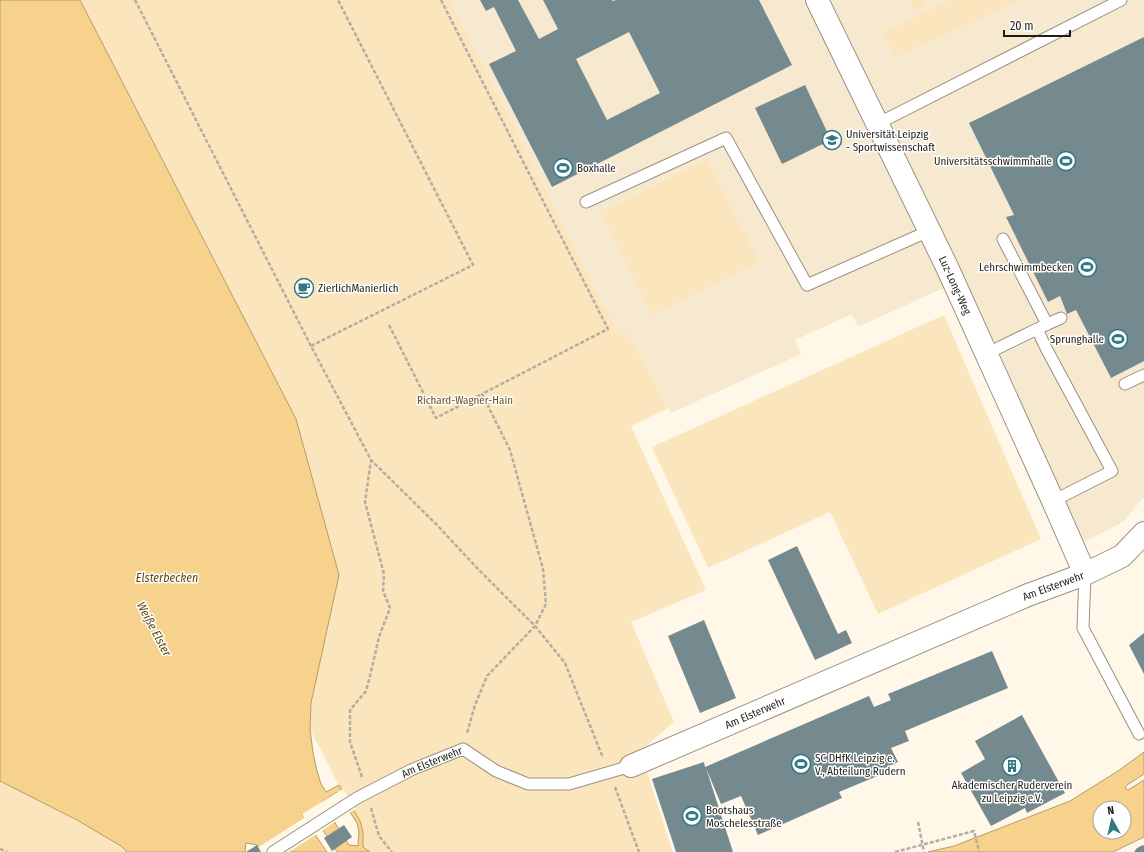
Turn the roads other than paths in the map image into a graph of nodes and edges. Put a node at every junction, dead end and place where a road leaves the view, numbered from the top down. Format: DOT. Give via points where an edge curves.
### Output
graph roads {
  1 [pos="817,0"];
  2 [pos="1121,0"];
  3 [pos="877,124"];
  4 [pos="586,202"];
  5 [pos="929,231"];
  6 [pos="1003,239"];
  7 [pos="1061,318"];
  8 [pos="1042,327"];
  9 [pos="986,354"];
  10 [pos="1144,375"];
  11 [pos="1125,384"];
  12 [pos="1053,501"];
  13 [pos="1144,533"];
  14 [pos="1085,574"];
  15 [pos="1140,734"];
  16 [pos="630,766"];
  17 [pos="273,852"];
  1 -- 3 [label="street, Luz-Long-Weg"];
  2 -- 3 [label="lane"];
  3 -- 5 [label="street, Luz-Long-Weg"];
  4 -- 5 [label="lane" via="726,138 807,285"];
  5 -- 9 [label="street, Luz-Long-Weg"];
  6 -- 8 [label="lane"];
  7 -- 8 [label="lane"];
  8 -- 9 [label="lane"];
  8 -- 12 [label="lane" via="1046,348 1112,471"];
  9 -- 12 [label="street, Luz-Long-Weg"];
  10 -- 11 [label="lane"];
  12 -- 14 [label="street, Luz-Long-Weg"];
  13 -- 14 [label="street" via="1122,556"];
  14 -- 15 [label="lane, Am Elsterwehr" via="1083,628"];
  14 -- 16 [label="street, Am Elsterwehr" via="1028,595"];
  16 -- 17 [label="lane, Am Elsterwehr" via="569,784 528,784 496,771 463,749 411,770 357,798"];
}
